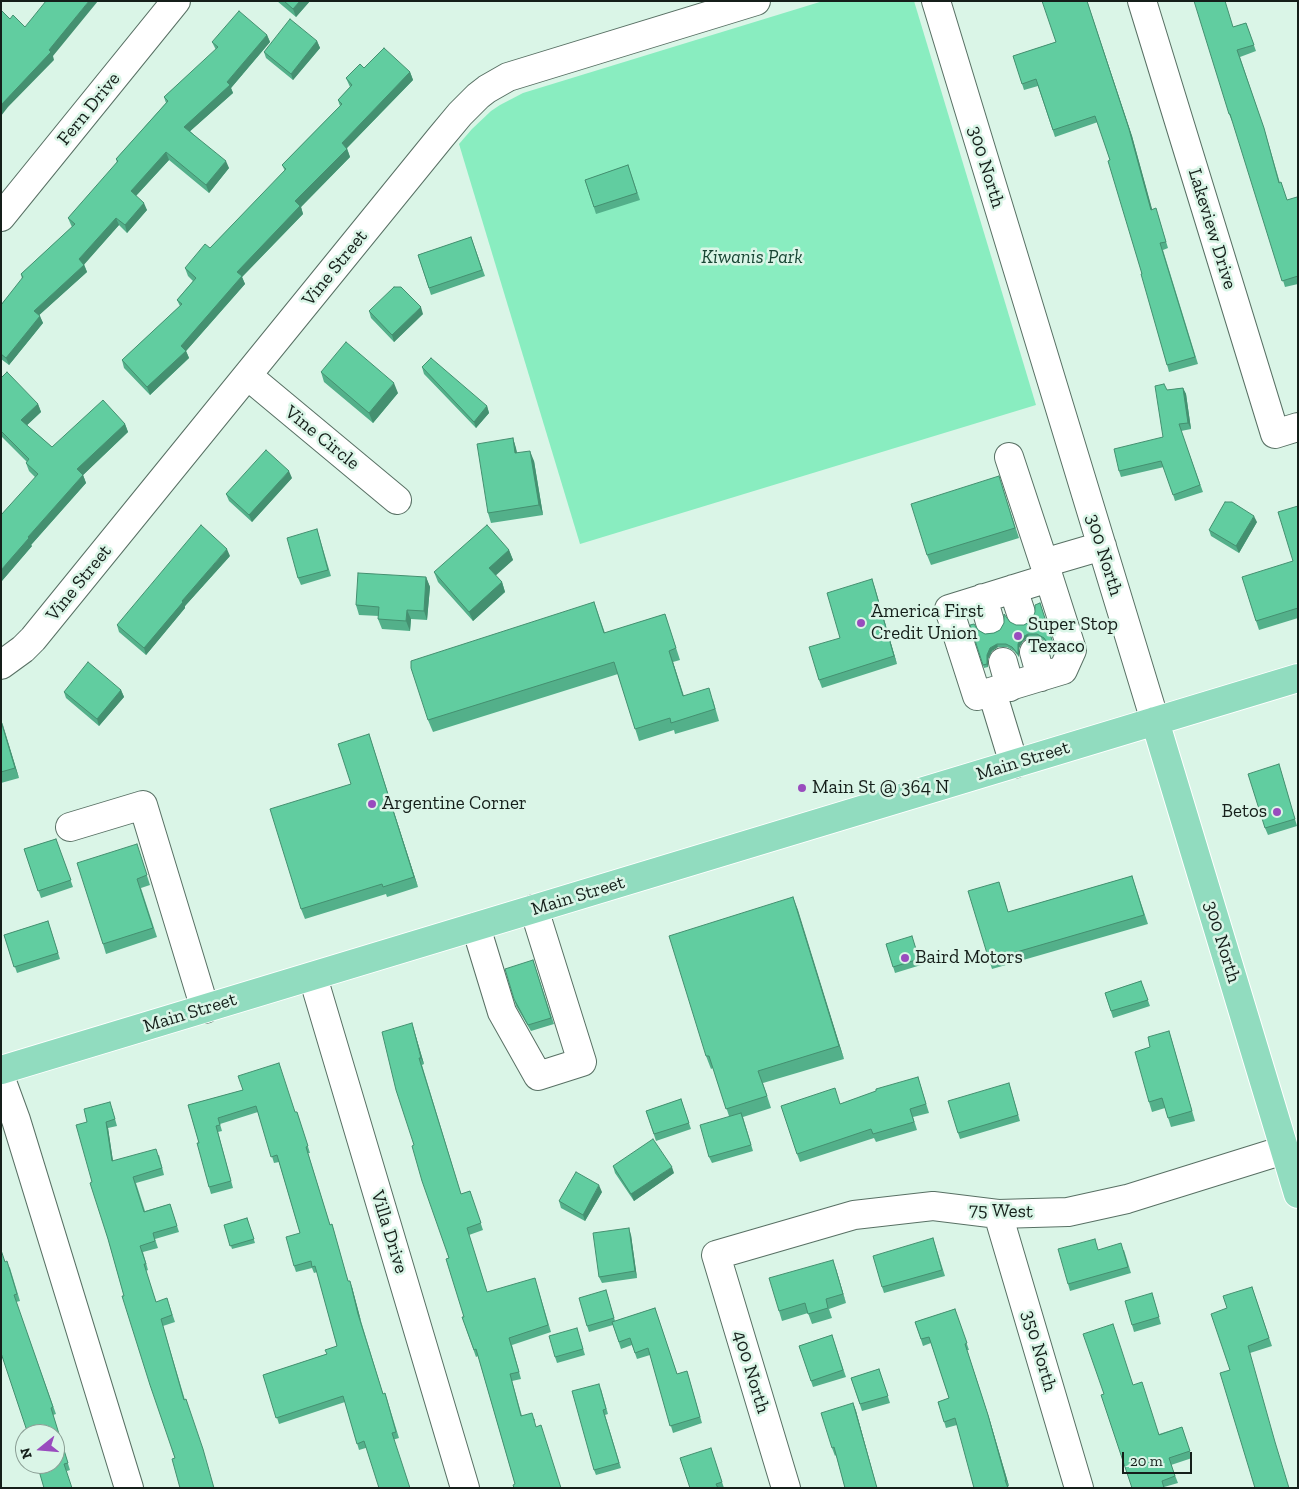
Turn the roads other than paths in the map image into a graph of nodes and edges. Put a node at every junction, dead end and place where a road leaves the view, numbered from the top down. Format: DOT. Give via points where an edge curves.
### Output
graph roads {
  1 [pos="176,1"];
  2 [pos="756,1"];
  3 [pos="936,1"];
  4 [pos="1142,1"];
  5 [pos="1,217"];
  6 [pos="248,376"];
  7 [pos="1298,427"];
  8 [pos="1010,457"];
  9 [pos="397,500"];
  10 [pos="1102,546"];
  11 [pos="1046,570"];
  12 [pos="1,665"];
  13 [pos="1298,678"];
  14 [pos="1002,680"];
  15 [pos="1154,721"];
  16 [pos="1014,764"];
  17 [pos="70,826"];
  18 [pos="534,909"];
  19 [pos="476,927"];
  20 [pos="312,977"];
  21 [pos="205,1009"];
  22 [pos="1,1070"];
  23 [pos="1,1079"];
  24 [pos="1284,1150"];
  25 [pos="1298,1194"];
  26 [pos="998,1214"];
  27 [pos="716,1255"];
  28 [pos="129,1488"];
  29 [pos="465,1488"];
  30 [pos="786,1488"];
  31 [pos="1078,1488"];
  1 -- 5 [label="street, Fern Drive"];
  2 -- 6 [label="street, Vine Street" via="508,77 487,89 460,114"];
  3 -- 10 [label="street, 300 North"];
  4 -- 7 [label="street, Lakeview Drive" via="1275,434"];
  6 -- 9 [label="street, Vine Circle"];
  6 -- 12 [label="street, Vine Street" via="33,639"];
  8 -- 11 [label="street"];
  10 -- 11 [label="street"];
  10 -- 15 [label="street, 300 North"];
  11 -- 14 [label="street" via="1072,650 1063,670 1037,665"];
  11 -- 14 [label="street" via="1017,601 987,610 949,609 977,696"];
  13 -- 15 [label="main road, Main Street"];
  14 -- 16 [label="street"];
  15 -- 16 [label="main road, Main Street"];
  15 -- 24 [label="main road, 300 North"];
  16 -- 18 [label="main road, Main Street"];
  17 -- 21 [label="street" via="143,805"];
  18 -- 19 [label="main road, Main Street"];
  18 -- 19 [label="street" via="582,1062 538,1076 502,1012"];
  19 -- 20 [label="main road, Main Street"];
  20 -- 21 [label="main road, Main Street"];
  20 -- 29 [label="street, Villa Drive"];
  21 -- 22 [label="main road, Main Street"];
  23 -- 28 [label="street"];
  24 -- 25 [label="main road, 300 North"];
  24 -- 26 [label="street, 75 West" via="1127,1199 1068,1212"];
  26 -- 27 [label="street, 75 West" via="933,1206 854,1215"];
  26 -- 31 [label="street, 350 North"];
  27 -- 30 [label="street, 400 North"];
}
